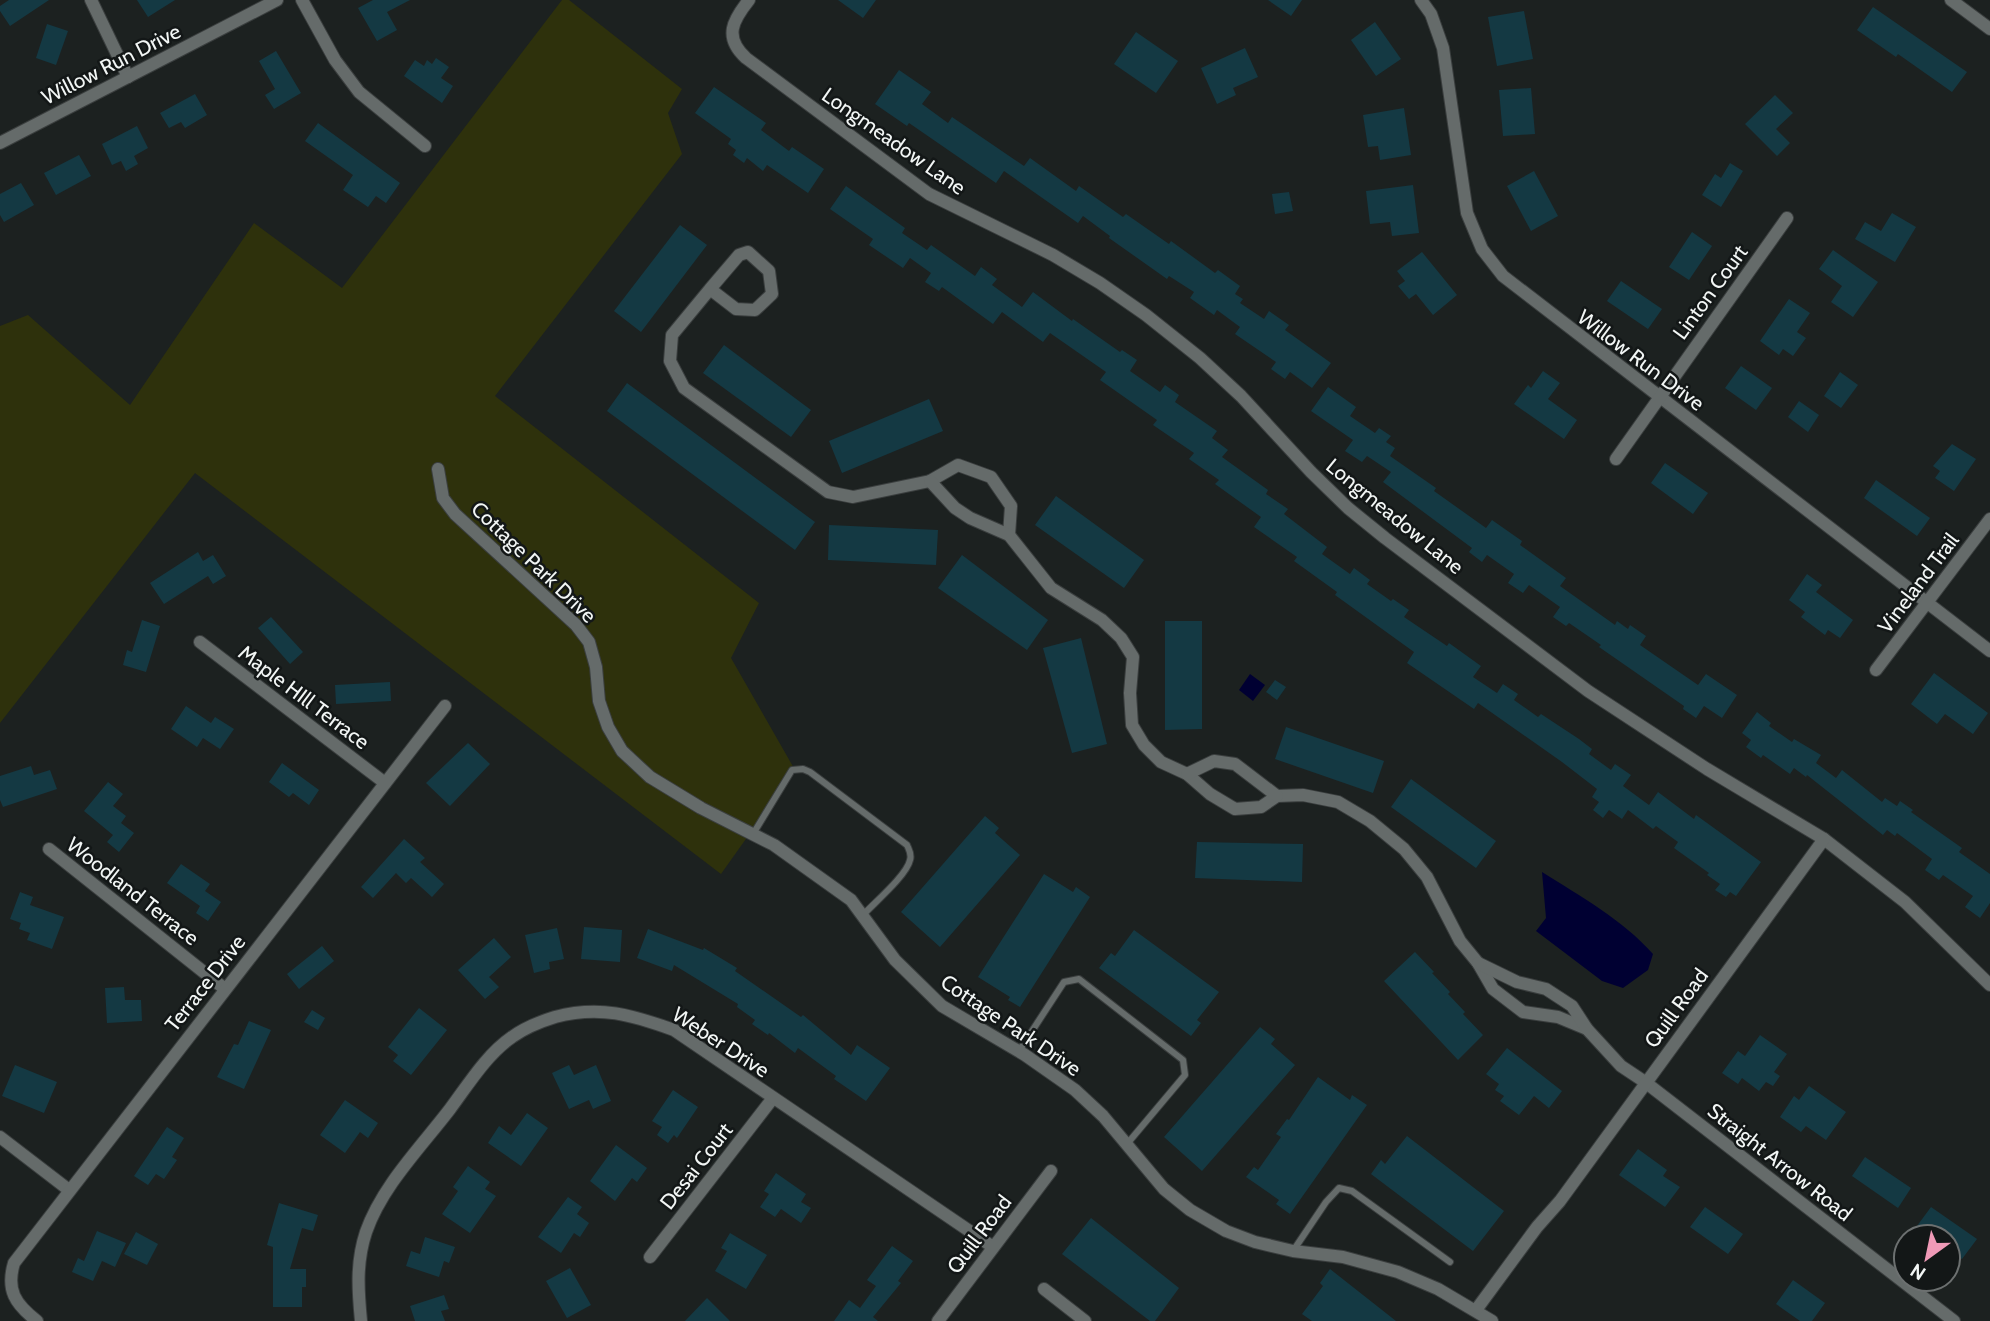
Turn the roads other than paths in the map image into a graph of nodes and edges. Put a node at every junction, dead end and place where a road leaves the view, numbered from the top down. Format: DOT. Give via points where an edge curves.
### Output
graph roads {
  1 [pos="91,0"];
  2 [pos="277,0"];
  3 [pos="302,0"];
  4 [pos="749,0"];
  5 [pos="1421,0"];
  6 [pos="1951,0"];
  7 [pos="1990,29"];
  8 [pos="128,77"];
  9 [pos="0,144"];
  10 [pos="425,146"];
  11 [pos="1787,218"];
  12 [pos="710,289"];
  13 [pos="1658,397"];
  14 [pos="1616,459"];
  15 [pos="438,468"];
  16 [pos="930,481"];
  17 [pos="1990,519"];
  18 [pos="1009,535"];
  19 [pos="1926,602"];
  20 [pos="200,642"];
  21 [pos="1990,651"];
  22 [pos="1877,670"];
  23 [pos="444,706"];
  24 [pos="1187,774"];
  25 [pos="385,783"];
  26 [pos="1277,796"];
  27 [pos="753,834"];
  28 [pos="1824,839"];
  29 [pos="49,849"];
  30 [pos="862,916"];
  31 [pos="1478,962"];
  32 [pos="1990,985"];
  33 [pos="225,989"];
  34 [pos="1587,1029"];
  35 [pos="1019,1051"];
  36 [pos="1645,1082"];
  37 [pos="773,1098"];
  38 [pos="0,1138"];
  39 [pos="1127,1144"];
  40 [pos="1051,1171"];
  41 [pos="69,1190"];
  42 [pos="993,1247"];
  43 [pos="1293,1251"];
  44 [pos="650,1257"];
  45 [pos="1450,1262"];
  46 [pos="1044,1289"];
  47 [pos="8,1294"];
  48 [pos="1476,1310"];
  49 [pos="37,1321"];
  50 [pos="361,1321"];
  51 [pos="938,1321"];
  52 [pos="1085,1321"];
  53 [pos="1492,1321"];
  54 [pos="1954,1321"];
  1 -- 8 [label="street"];
  2 -- 8 [label="street, Willow Run Drive"];
  3 -- 10 [label="street" via="359,92"];
  4 -- 28 [label="street, Longmeadow Lane" via="732,29 743,55 929,194 1052,255 1146,315 1241,396 1311,472 1385,538 1588,691"];
  5 -- 13 [label="street, Willow Run Drive" via="1443,48 1467,213 1482,249 1516,289"];
  6 -- 7 [label="street"];
  8 -- 9 [label="street, Willow Run Drive"];
  11 -- 13 [label="street, Linton Court"];
  12 -- 12 [label="street" via="736,309 755,310 772,295 769,271 748,252 739,255"];
  12 -- 16 [label="street" via="672,335 670,361 684,388 828,492 853,497"];
  13 -- 14 [label="street, Linton Court"];
  13 -- 19 [label="street, Willow Run Drive"];
  15 -- 27 [label="street, Cottage Park Drive" via="443,498 455,514 589,642 598,701 622,751 662,784"];
  16 -- 18 [label="street, Straight Arrow Road" via="955,508"];
  16 -- 18 [label="street" via="958,465 991,477 1011,506"];
  17 -- 19 [label="street, Vineland Trail"];
  18 -- 24 [label="street, Straight Arrow Road" via="1051,588 1102,620 1121,638 1133,657 1132,725 1161,762"];
  19 -- 21 [label="street, Willow Run Drive"];
  19 -- 22 [label="street, Vineland Trail"];
  20 -- 25 [label="street, Maple HIll Terrace"];
  23 -- 25 [label="street, Terrace Drive"];
  24 -- 26 [label="street" via="1214,761 1235,764"];
  24 -- 26 [label="street, Straight Arrow Road" via="1235,809 1261,807"];
  25 -- 33 [label="street, Terrace Drive"];
  26 -- 31 [label="street, Straight Arrow Road" via="1303,795 1338,802 1404,849 1427,877 1460,940"];
  27 -- 30 [label="street, Cottage Park Drive" via="851,900"];
  27 -- 30 [label="lane" via="792,770 810,772 907,845 911,853 910,863"];
  28 -- 32 [label="street, Longmeadow Lane" via="1905,901"];
  28 -- 36 [label="street, Quill Road"];
  29 -- 33 [label="street, Woodland Terrace"];
  30 -- 35 [label="street, Cottage Park Drive" via="895,960 942,1006"];
  31 -- 34 [label="street, Straight Arrow Road" via="1517,982 1546,989 1572,1006"];
  31 -- 34 [label="street, Straight Arrow Road" via="1493,989 1523,1012 1558,1017"];
  33 -- 41 [label="street, Terrace Drive"];
  34 -- 36 [label="street, Straight Arrow Road" via="1621,1066"];
  35 -- 39 [label="street, Cottage Park Drive" via="1075,1090"];
  35 -- 39 [label="lane" via="1064,982 1079,979 1183,1060 1185,1075"];
  36 -- 48 [label="street, Quill Road"];
  36 -- 54 [label="street, Straight Arrow Road"];
  37 -- 42 [label="street, Weber Drive"];
  37 -- 44 [label="street, Desai Court"];
  37 -- 50 [label="street, Weber Drive" via="674,1030 633,1015 593,1010 554,1017 512,1036 488,1060 382,1198 359,1258"];
  38 -- 41 [label="street"];
  39 -- 43 [label="street, Cottage Park Drive" via="1164,1189 1190,1210 1236,1235"];
  40 -- 42 [label="street, Quill Road"];
  41 -- 47 [label="street, Terrace Drive" via="14,1263"];
  42 -- 51 [label="street, Quill Road"];
  43 -- 45 [label="lane" via="1339,1188 1352,1191"];
  43 -- 48 [label="street, Cottage Park Drive" via="1343,1257 1398,1272"];
  46 -- 52 [label="street"];
  47 -- 49 [label="street"];
  48 -- 53 [label="street, Cottage Park Drive"];
}
